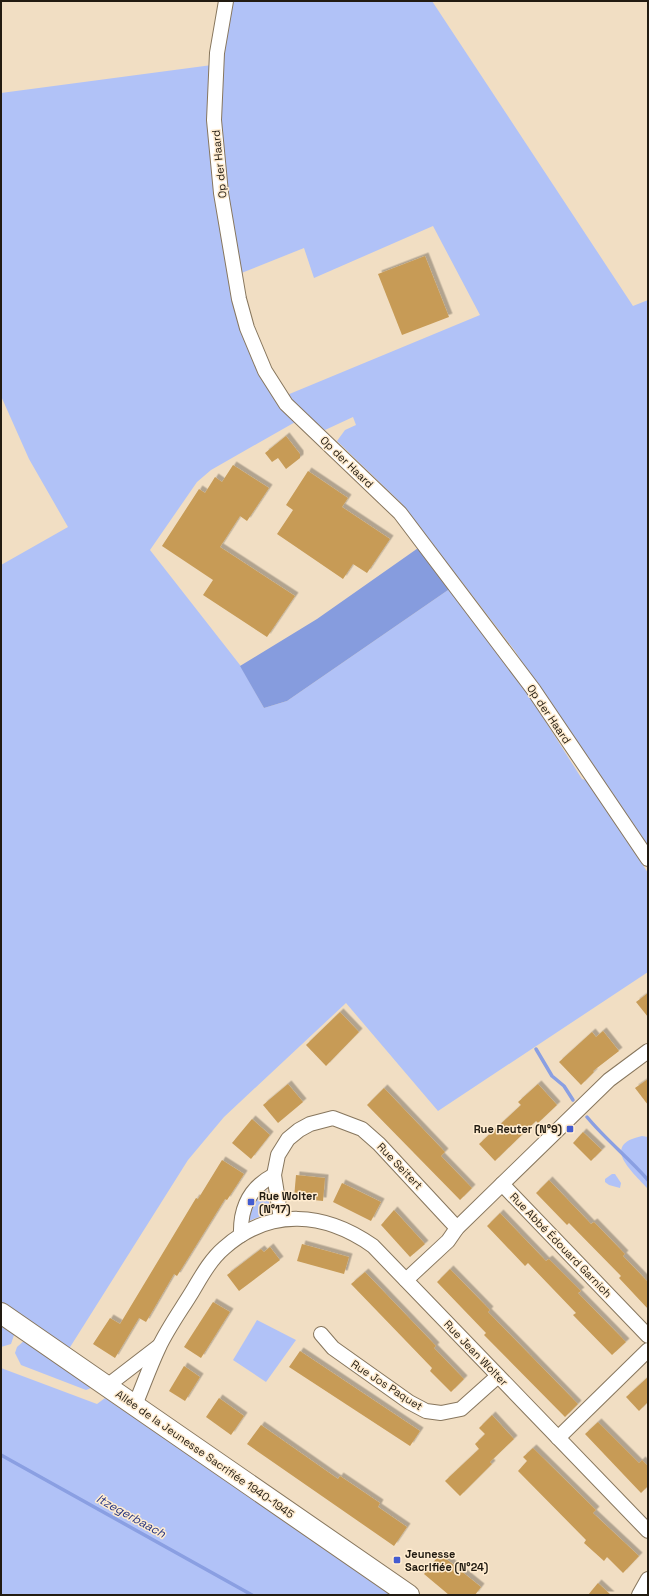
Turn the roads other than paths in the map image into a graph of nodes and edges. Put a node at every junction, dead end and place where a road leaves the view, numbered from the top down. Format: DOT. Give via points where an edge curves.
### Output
graph roads {
  1 [pos="226,1"];
  2 [pos="648,859"];
  3 [pos="648,1052"];
  4 [pos="274,1175"];
  5 [pos="502,1184"];
  6 [pos="280,1219"];
  7 [pos="458,1228"];
  8 [pos="241,1235"];
  9 [pos="406,1280"];
  10 [pos="1,1313"];
  11 [pos="321,1334"];
  12 [pos="648,1336"];
  13 [pos="160,1346"];
  14 [pos="648,1350"];
  15 [pos="498,1376"];
  16 [pos="107,1386"];
  17 [pos="135,1406"];
  18 [pos="558,1438"];
  19 [pos="648,1531"];
  20 [pos="648,1580"];
  21 [pos="409,1595"];
  22 [pos="639,1595"];
  1 -- 2 [label="street, Op der Haard" via="217,53 214,120 221,193 247,328 265,371 286,404 400,513 533,689"];
  3 -- 5 [label="street" via="609,1080"];
  4 -- 6 [label="street"];
  4 -- 7 [label="street, Rue Seitert" via="278,1155 288,1140 310,1124 333,1118 362,1129"];
  4 -- 8 [label="street" via="264,1180 249,1196 240,1217"];
  5 -- 7 [label="street, Rue Abbé Édouard Garnich"];
  5 -- 12 [label="street, Rue Abbé Édouard Garnich"];
  6 -- 8 [label="street, Rue Jean Wolter"];
  6 -- 9 [label="street, Rue Jean Wolter" via="313,1219 346,1229 373,1246"];
  7 -- 9 [label="street, Rue Abbé Édouard Garnich" via="448,1241"];
  8 -- 13 [label="street, Rue Jean Wolter" via="223,1248 208,1265"];
  9 -- 15 [label="street, Rue Jean Wolter"];
  10 -- 16 [label="main road, Allée de la Jeunesse Sacrifiée 1940-1945"];
  11 -- 15 [label="street, Rue Jos Paquet" via="333,1348 409,1402 426,1411 441,1413 461,1409"];
  13 -- 16 [label="street, Rue Jean Wolter"];
  13 -- 17 [label="street, Rue Jean Wolter"];
  14 -- 18 [label="street"];
  15 -- 18 [label="street, Rue Jean Wolter"];
  16 -- 17 [label="main road, Allée de la Jeunesse Sacrifiée 1940-1945"];
  17 -- 21 [label="main road, Allée de la Jeunesse Sacrifiée 1940-1945"];
  18 -- 19 [label="street, Rue Jean Wolter"];
  20 -- 22 [label="street"];
}
